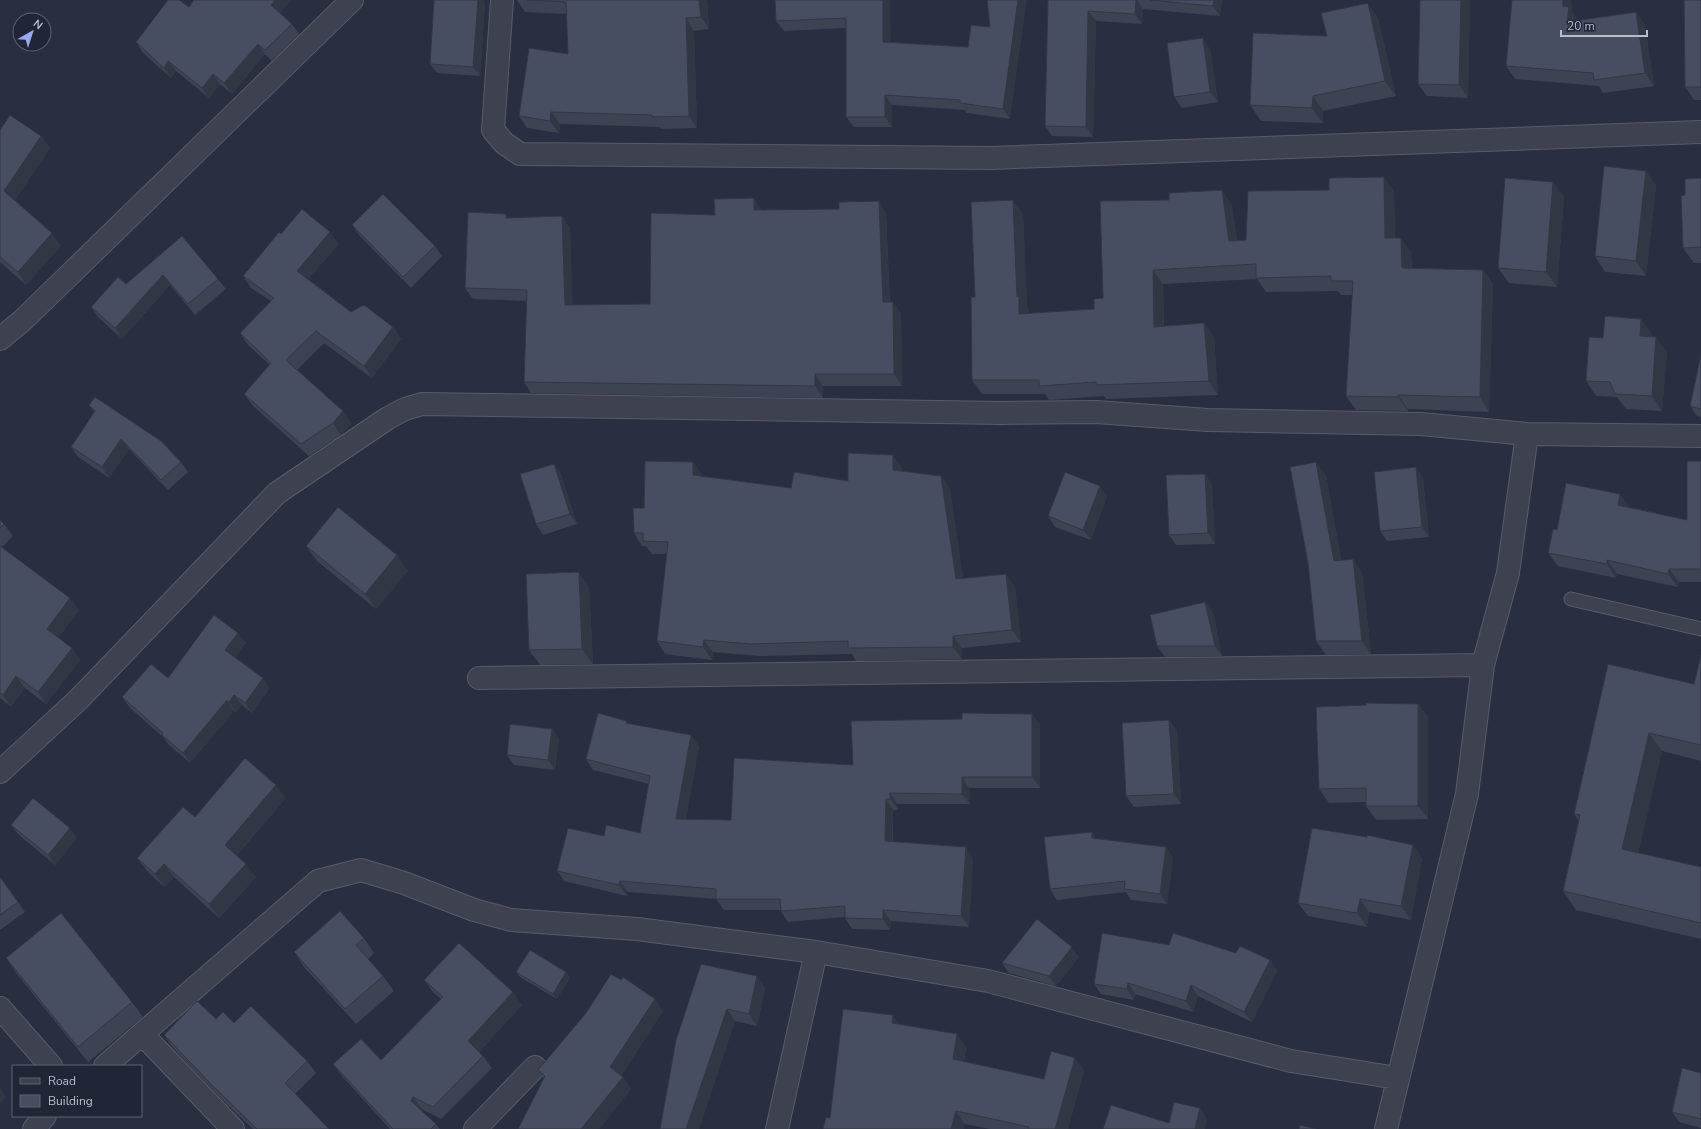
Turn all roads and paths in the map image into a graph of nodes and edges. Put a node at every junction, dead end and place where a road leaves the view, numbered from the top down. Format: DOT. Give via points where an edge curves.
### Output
graph roads {
  1 [pos="352,0"];
  2 [pos="502,0"];
  3 [pos="1701,132"];
  4 [pos="0,339"];
  5 [pos="1527,434"];
  6 [pos="1701,436"];
  7 [pos="1571,599"];
  8 [pos="1701,628"];
  9 [pos="1484,665"];
  10 [pos="479,678"];
  11 [pos="0,772"];
  12 [pos="816,952"];
  13 [pos="0,1008"];
  14 [pos="142,1034"];
  15 [pos="51,1065"];
  16 [pos="107,1065"];
  17 [pos="535,1067"];
  18 [pos="1397,1078"];
  19 [pos="44,1117"];
  20 [pos="34,1129"];
  21 [pos="233,1129"];
  22 [pos="475,1129"];
  23 [pos="777,1129"];
  24 [pos="1386,1129"];
  1 -- 4 [label="street"];
  2 -- 3 [label="street" via="493,130 504,143 520,154 991,158"];
  5 -- 6 [label="street"];
  5 -- 9 [label="street" via="1508,573"];
  5 -- 11 [label="street" via="1421,424 1208,420 1096,412 422,404 388,418 277,493 78,700"];
  7 -- 8 [label="lane"];
  9 -- 10 [label="street"];
  9 -- 18 [label="street" via="1467,794"];
  12 -- 14 [label="street" via="637,929 511,920 474,910 362,870 318,881"];
  12 -- 18 [label="street" via="988,981 1291,1061"];
  12 -- 23 [label="street"];
  13 -- 15 [label="street"];
  14 -- 16 [label="street"];
  14 -- 21 [label="street"];
  17 -- 22 [label="street"];
  18 -- 24 [label="street"];
  19 -- 20 [label="street"];
}
